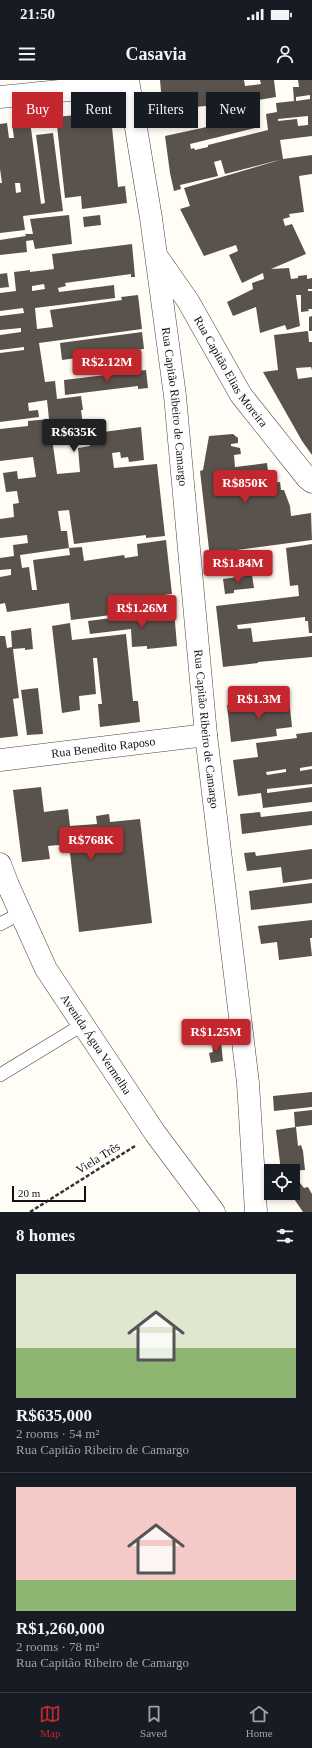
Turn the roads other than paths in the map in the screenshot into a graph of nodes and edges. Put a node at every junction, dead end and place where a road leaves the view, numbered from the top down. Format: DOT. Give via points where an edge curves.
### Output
graph roads {
  1 [pos="128,82"];
  2 [pos="0,97"];
  3 [pos="156,256"];
  4 [pos="312,482"];
  5 [pos="206,735"];
  6 [pos="0,760"];
  7 [pos="0,864"];
  8 [pos="21,913"];
  9 [pos="0,924"];
  10 [pos="82,1025"];
  11 [pos="0,1075"];
  12 [pos="214,1212"];
  13 [pos="256,1212"];
  1 -- 2 [label="street"];
  1 -- 3 [label="street, Rua Capitão Ribeiro de Camargo"];
  3 -- 4 [label="street, Rua Capitão Elias Moreira" via="188,301 241,395"];
  3 -- 5 [label="street, Rua Capitão Ribeiro de Camargo" via="175,396"];
  5 -- 6 [label="street, Rua Benedito Raposo"];
  5 -- 13 [label="street, Rua Capitão Ribeiro de Camargo" via="248,1083"];
  7 -- 8 [label="street, Avenida Água Vermelha"];
  8 -- 9 [label="lane"];
  8 -- 10 [label="street, Avenida Água Vermelha" via="46,970"];
  10 -- 11 [label="lane"];
  10 -- 12 [label="street, Avenida Água Vermelha" via="155,1133"];
}
